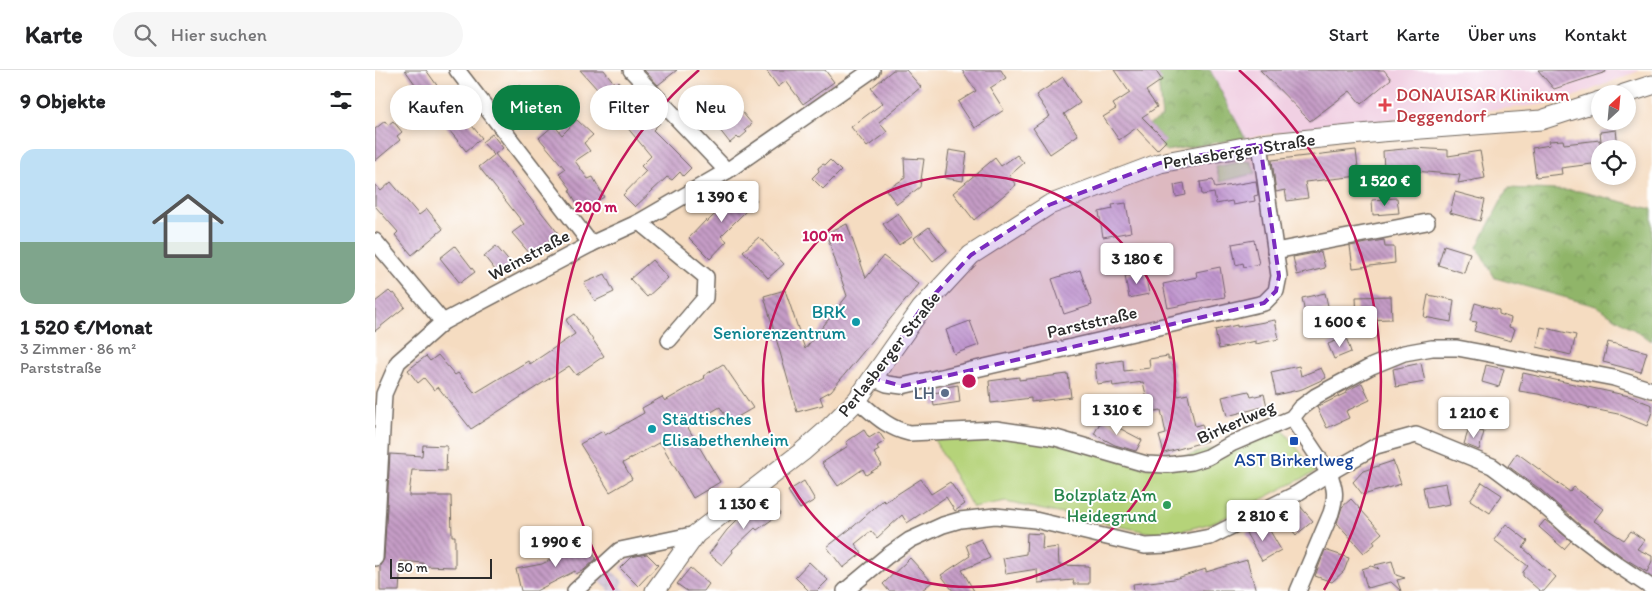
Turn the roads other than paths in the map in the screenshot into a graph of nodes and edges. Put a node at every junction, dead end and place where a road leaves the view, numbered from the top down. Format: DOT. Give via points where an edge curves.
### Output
graph roads {
  1 [pos="457,70"];
  2 [pos="631,70"];
  3 [pos="872,70"];
  4 [pos="849,77"];
  5 [pos="1652,85"];
  6 [pos="1636,90"];
  7 [pos="1591,104"];
  8 [pos="1260,144"];
  9 [pos="727,171"];
  10 [pos="639,222"];
  11 [pos="1427,222"];
  12 [pos="375,241"];
  13 [pos="591,244"];
  14 [pos="1275,251"];
  15 [pos="443,322"];
  16 [pos="669,340"];
  17 [pos="873,378"];
  18 [pos="1652,390"];
  19 [pos="857,400"];
  20 [pos="1291,418"];
  21 [pos="378,439"];
  22 [pos="1329,474"];
  23 [pos="695,534"];
  24 [pos="375,558"];
  25 [pos="1652,588"];
  26 [pos="575,591"];
  27 [pos="655,591"];
  28 [pos="845,591"];
  29 [pos="1298,591"];
  1 -- 13 [label="street"];
  2 -- 9 [label="street"];
  3 -- 4 [label="street, Weinstraße"];
  4 -- 9 [label="street, Weinstraße"];
  5 -- 6 [label="street"];
  7 -- 8 [label="street, Perlasberger Straße" via="1541,120"];
  8 -- 14 [label="street, Parststraße"];
  8 -- 17 [label="street, Perlasberger Straße" via="1160,163 1049,205 971,255 921,309"];
  9 -- 10 [label="street, Weinstraße"];
  10 -- 13 [label="street, Weinstraße"];
  10 -- 16 [label="street" via="706,278 705,298"];
  11 -- 14 [label="street"];
  12 -- 15 [label="street"];
  13 -- 15 [label="street, Weinstraße"];
  14 -- 17 [label="street, Parststraße" via="1279,276 1276,291 1264,303 902,386"];
  15 -- 21 [label="street, Weinstraße" via="398,362 384,394"];
  17 -- 19 [label="street, Perlasberger Straße"];
  18 -- 20 [label="street, Birkerlweg" via="1614,378 1484,353 1432,348 1405,353 1372,366 1316,396"];
  19 -- 20 [label="street, Birkerlweg" via="889,425 909,433 996,429 1041,435 1146,464 1167,465 1208,457"];
  19 -- 23 [label="street, Perlasberger Straße" via="802,452"];
  20 -- 22 [label="street"];
  21 -- 24 [label="street, Weinstraße"];
  22 -- 25 [label="street" via="1376,446 1415,435 1492,466 1575,533"];
  22 -- 28 [label="street" via="1211,537 1168,544 1145,546 1035,520 995,516 960,520 910,540"];
  22 -- 29 [label="street" via="1335,494 1331,514"];
  23 -- 26 [label="street" via="620,550"];
  23 -- 27 [label="street, Perlasberger Straße"];
}
